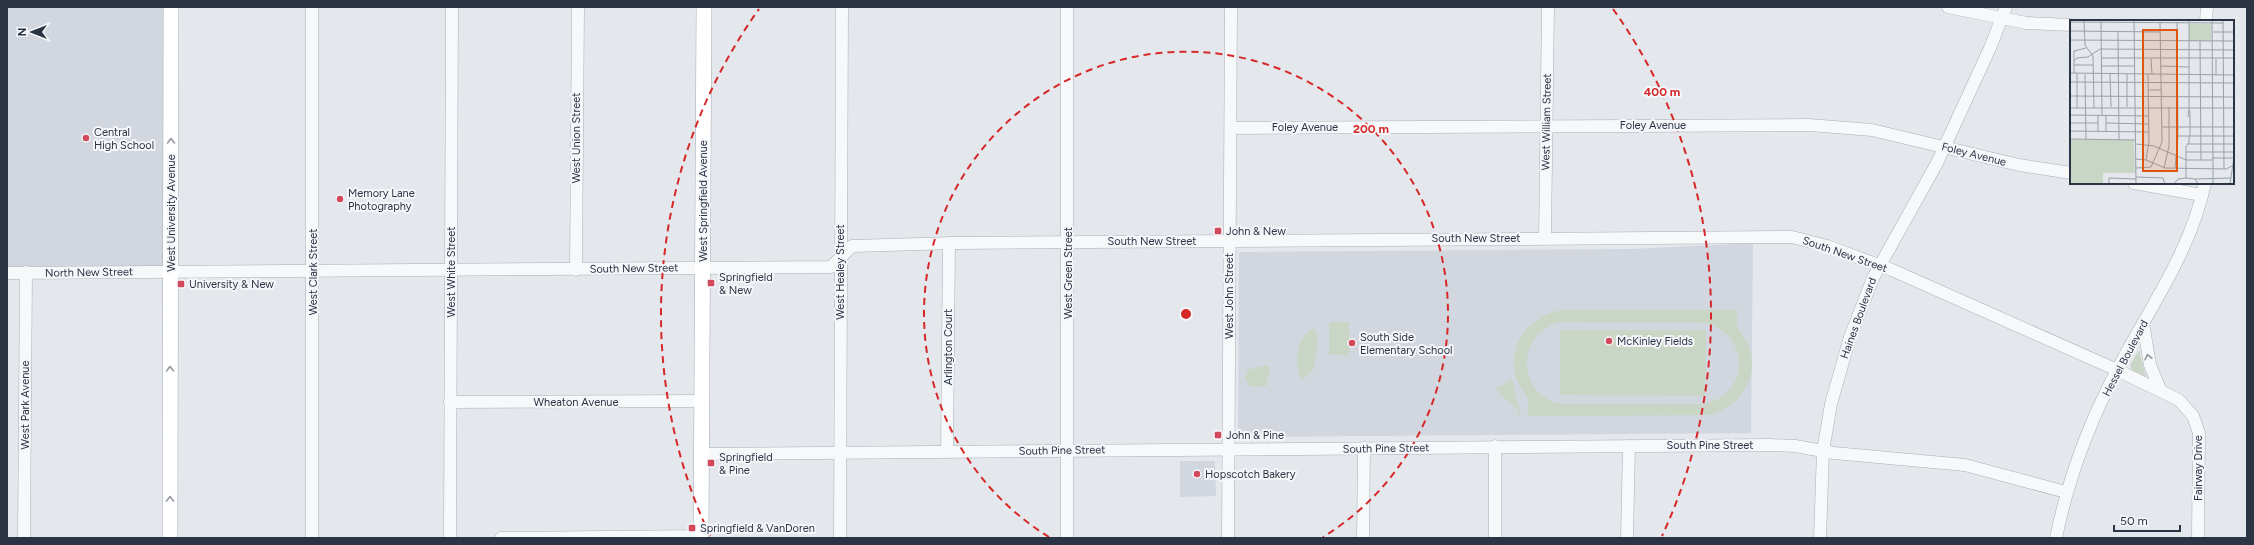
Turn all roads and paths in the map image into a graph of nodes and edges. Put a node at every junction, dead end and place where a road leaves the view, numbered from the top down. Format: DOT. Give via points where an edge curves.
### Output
graph roads {
  1 [pos="171,7"];
  2 [pos="312,7"];
  3 [pos="452,7"];
  4 [pos="578,7"];
  5 [pos="704,7"];
  6 [pos="842,7"];
  7 [pos="1067,7"];
  8 [pos="1231,7"];
  9 [pos="1548,7"];
  10 [pos="1948,7"];
  11 [pos="2207,7"];
  12 [pos="2004,13"];
  13 [pos="2206,20"];
  14 [pos="2070,25"];
  15 [pos="1546,126"];
  16 [pos="1231,128"];
  17 [pos="1944,146"];
  18 [pos="2070,173"];
  19 [pos="2140,184"];
  20 [pos="2205,184"];
  21 [pos="2202,195"];
  22 [pos="1545,238"];
  23 [pos="1229,240"];
  24 [pos="1068,241"];
  25 [pos="949,243"];
  26 [pos="840,257"];
  27 [pos="1879,265"];
  28 [pos="703,267"];
  29 [pos="313,270"];
  30 [pos="451,270"];
  31 [pos="576,270"];
  32 [pos="170,271"];
  33 [pos="26,272"];
  34 [pos="7,273"];
  35 [pos="2143,323"];
  36 [pos="2117,370"];
  37 [pos="2160,390"];
  38 [pos="450,402"];
  39 [pos="702,402"];
  40 [pos="1495,446"];
  41 [pos="1629,446"];
  42 [pos="1364,448"];
  43 [pos="1067,449"];
  44 [pos="1228,450"];
  45 [pos="1823,451"];
  46 [pos="947,452"];
  47 [pos="702,454"];
  48 [pos="840,454"];
  49 [pos="2066,492"];
  50 [pos="701,537"];
  51 [pos="24,538"];
  52 [pos="170,538"];
  53 [pos="312,538"];
  54 [pos="450,538"];
  55 [pos="501,538"];
  56 [pos="840,538"];
  57 [pos="1067,538"];
  58 [pos="1228,538"];
  59 [pos="1363,538"];
  60 [pos="1495,538"];
  61 [pos="1628,538"];
  62 [pos="1820,538"];
  63 [pos="2056,538"];
  64 [pos="2198,538"];
  32 -- 1 [label="main road, West University Avenue, one-way"];
  2 -- 29 [label="street, West Clark Street"];
  3 -- 30 [label="street, West White Street"];
  4 -- 31 [label="street, West Union Street"];
  5 -- 28 [label="main road, West Springfield Avenue"];
  6 -- 26 [label="street, West Healey Street"];
  7 -- 24 [label="street, West Green Street"];
  8 -- 16 [label="street, West John Street"];
  9 -- 15 [label="street, West William Street"];
  10 -- 12 [label="street"];
  11 -- 13 [label="street"];
  12 -- 14 [label="street" via="2026,23"];
  12 -- 17 [label="street, Haines Boulevard"];
  15 -- 16 [label="street, Foley Avenue"];
  15 -- 17 [label="street, Foley Avenue" via="1809,125 1872,130"];
  15 -- 22 [label="street, West William Street"];
  16 -- 23 [label="street, West John Street"];
  17 -- 18 [label="street, Foley Avenue" via="2019,165"];
  17 -- 27 [label="street, Haines Boulevard"];
  19 -- 21 [label="street"];
  20 -- 21 [label="street, Hessel Boulevard"];
  21 -- 35 [label="street, Hessel Boulevard" via="2180,257"];
  22 -- 23 [label="street, South New Street"];
  22 -- 27 [label="street, South New Street" via="1776,236 1809,240"];
  23 -- 24 [label="street, South New Street"];
  23 -- 44 [label="street, West John Street"];
  24 -- 25 [label="street, South New Street"];
  24 -- 43 [label="street, West Green Street"];
  25 -- 26 [label="street, South New Street" via="852,246"];
  25 -- 46 [label="street, Arlington Court"];
  26 -- 28 [label="street, South New Street" via="831,267"];
  26 -- 48 [label="street, West Healey Street"];
  27 -- 36 [label="street, South New Street"];
  27 -- 45 [label="street, Haines Boulevard" via="1841,365"];
  28 -- 31 [label="street, South New Street"];
  28 -- 39 [label="main road, West Springfield Avenue"];
  29 -- 30 [label="street, South New Street"];
  29 -- 32 [label="street, South New Street"];
  29 -- 53 [label="street, West Clark Street"];
  30 -- 31 [label="street, South New Street"];
  30 -- 38 [label="street, West White Street"];
  32 -- 33 [label="street, North New Street"];
  52 -- 32 [label="main road, West University Avenue, one-way"];
  33 -- 34 [label="street, North New Street"];
  33 -- 51 [label="street, West Park Avenue"];
  35 -- 36 [label="street, Hessel Boulevard"];
  37 -- 35 [label="street, one-way" via="2150,365"];
  36 -- 37 [label="street, Fairway Drive"];
  36 -- 49 [label="street, Hessel Boulevard" via="2086,437"];
  37 -- 64 [label="street, Fairway Drive" via="2186,407 2198,426"];
  38 -- 39 [label="street, Wheaton Avenue"];
  38 -- 54 [label="street, West White Street"];
  39 -- 47 [label="main road, West Springfield Avenue"];
  40 -- 41 [label="street, South Pine Street"];
  40 -- 42 [label="street, South Pine Street"];
  40 -- 60 [label="street"];
  41 -- 45 [label="street, South Pine Street" via="1785,446"];
  41 -- 61 [label="street"];
  42 -- 44 [label="street, South Pine Street"];
  42 -- 59 [label="street"];
  43 -- 44 [label="street, South Pine Street"];
  43 -- 46 [label="street, South Pine Street"];
  43 -- 57 [label="street, West Green Street"];
  44 -- 58 [label="street, West John Street"];
  45 -- 49 [label="street, South Pine Street" via="1965,465"];
  45 -- 62 [label="street, Haines Boulevard"];
  46 -- 48 [label="street, South Pine Street"];
  47 -- 48 [label="street, South Pine Street"];
  47 -- 50 [label="main road, West Springfield Avenue"];
  48 -- 56 [label="street, West Healey Street"];
  49 -- 63 [label="street, Hessel Boulevard"];
  50 -- 55 [label="street"];
}
